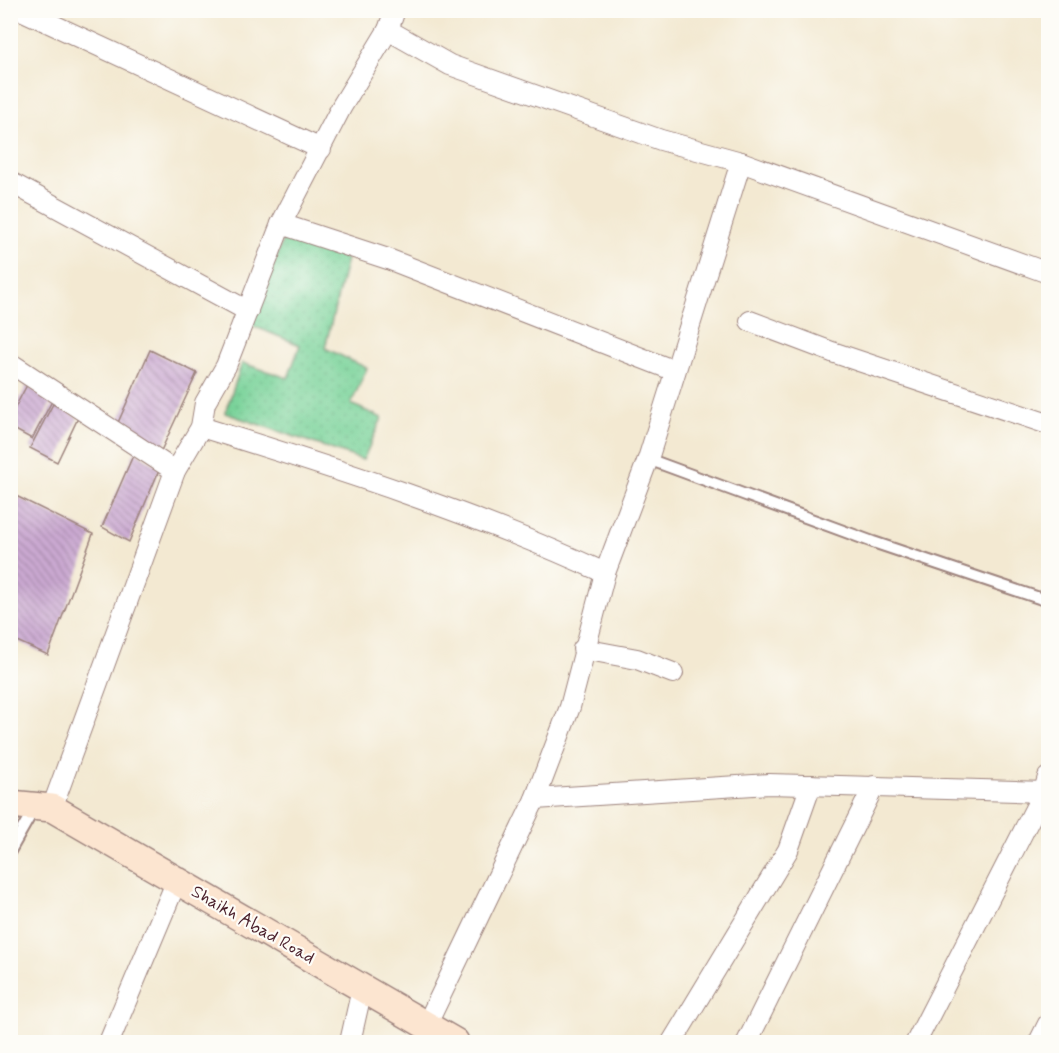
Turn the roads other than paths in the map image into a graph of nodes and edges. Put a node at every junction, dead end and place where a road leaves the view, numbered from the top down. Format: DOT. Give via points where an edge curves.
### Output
graph roads {
  1 [pos="21,10"];
  2 [pos="395,10"];
  3 [pos="388,30"];
  4 [pos="321,148"];
  5 [pos="741,162"];
  6 [pos="10,182"];
  7 [pos="281,224"];
  8 [pos="1048,273"];
  9 [pos="248,311"];
  10 [pos="750,321"];
  11 [pos="10,363"];
  12 [pos="675,371"];
  13 [pos="1048,424"];
  14 [pos="201,427"];
  15 [pos="648,459"];
  16 [pos="175,471"];
  17 [pos="605,573"];
  18 [pos="1048,601"];
  19 [pos="583,649"];
  20 [pos="673,673"];
  21 [pos="811,785"];
  22 [pos="874,786"];
  23 [pos="1047,787"];
  24 [pos="535,799"];
  25 [pos="33,805"];
  26 [pos="10,851"];
  27 [pos="177,880"];
  28 [pos="362,989"];
  29 [pos="1048,1024"];
  30 [pos="426,1026"];
  31 [pos="109,1042"];
  32 [pos="350,1042"];
  33 [pos="451,1042"];
  34 [pos="672,1042"];
  35 [pos="747,1042"];
  36 [pos="916,1042"];
  37 [pos="1040,1042"];
  1 -- 4 [label="street"];
  2 -- 3 [label="street"];
  3 -- 4 [label="street"];
  3 -- 5 [label="street" via="450,65 661,140"];
  4 -- 7 [label="street"];
  5 -- 8 [label="street"];
  5 -- 12 [label="street"];
  6 -- 9 [label="street"];
  7 -- 9 [label="street"];
  7 -- 12 [label="street" via="388,259"];
  9 -- 14 [label="street" via="226,366 205,402"];
  10 -- 13 [label="street"];
  11 -- 16 [label="street"];
  12 -- 15 [label="street"];
  14 -- 16 [label="street"];
  14 -- 17 [label="street" via="526,537"];
  15 -- 17 [label="street"];
  15 -- 18 [label="lane"];
  16 -- 25 [label="street"];
  17 -- 19 [label="street"];
  19 -- 20 [label="street" via="636,658"];
  19 -- 24 [label="street" via="570,707"];
  21 -- 22 [label="street"];
  21 -- 24 [label="street" via="769,784"];
  21 -- 34 [label="street" via="788,850"];
  22 -- 23 [label="street"];
  22 -- 35 [label="street"];
  23 -- 36 [label="street"];
  24 -- 30 [label="street"];
  25 -- 26 [label="lane"];
  25 -- 27 [label="main road, Shaikh Abad Road"];
  27 -- 28 [label="main road, Shaikh Abad Road"];
  27 -- 31 [label="street"];
  28 -- 30 [label="main road, Shaikh Abad Road"];
  28 -- 32 [label="street"];
  29 -- 37 [label="street"];
  30 -- 33 [label="main road, Shaikh Abad Road"];
}
